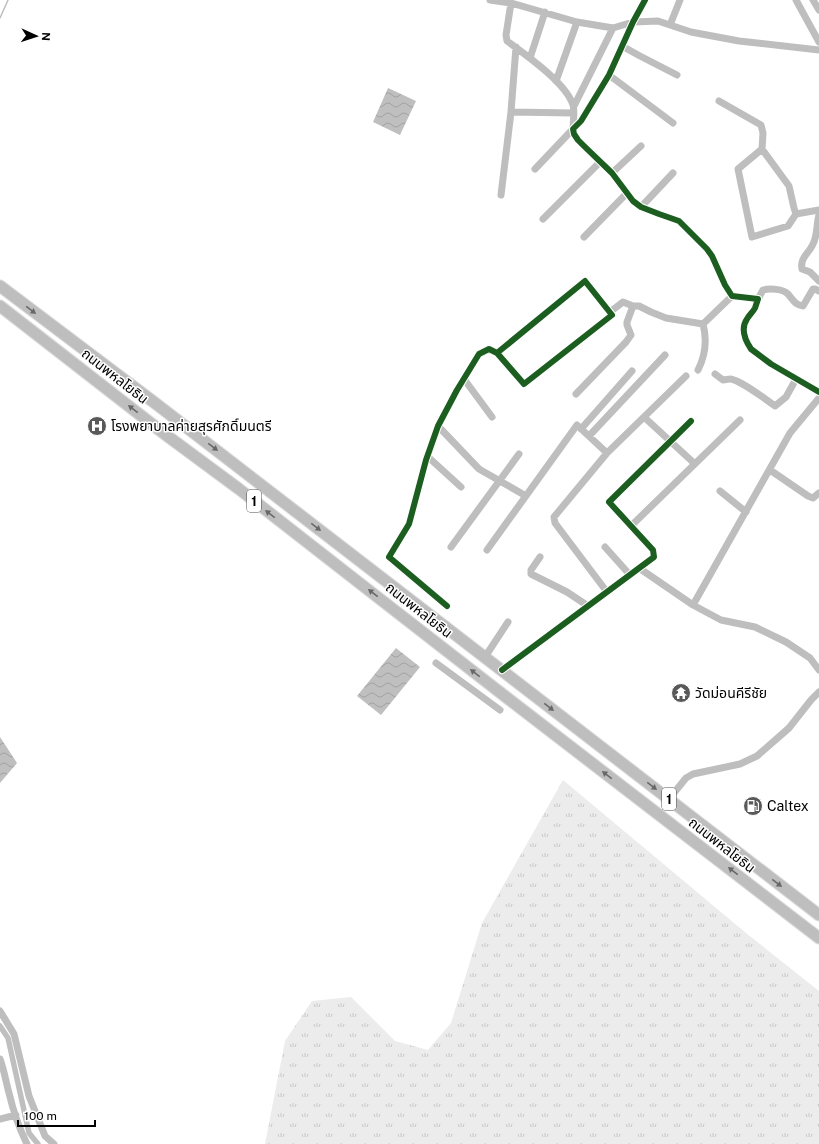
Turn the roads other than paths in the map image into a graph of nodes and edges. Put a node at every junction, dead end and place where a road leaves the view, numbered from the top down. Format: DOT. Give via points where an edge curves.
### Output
graph roads {
  1 [pos="490,0"];
  2 [pos="645,0"];
  3 [pos="680,0"];
  4 [pos="796,0"];
  5 [pos="814,0"];
  6 [pos="501,1"];
  7 [pos="511,3"];
  8 [pos="819,10"];
  9 [pos="545,12"];
  10 [pos="577,22"];
  11 [pos="633,22"];
  12 [pos="670,25"];
  13 [pos="613,28"];
  14 [pos="819,42"];
  15 [pos="622,46"];
  16 [pos="516,47"];
  17 [pos="819,50"];
  18 [pos="530,58"];
  19 [pos="609,75"];
  20 [pos="678,75"];
  21 [pos="556,81"];
  22 [pos="719,101"];
  23 [pos="574,109"];
  24 [pos="511,112"];
  25 [pos="673,123"];
  26 [pos="573,129"];
  27 [pos="641,146"];
  28 [pos="762,149"];
  29 [pos="600,162"];
  30 [pos="535,169"];
  31 [pos="612,172"];
  32 [pos="673,173"];
  33 [pos="627,193"];
  34 [pos="501,195"];
  35 [pos="641,207"];
  36 [pos="819,210"];
  37 [pos="796,214"];
  38 [pos="819,215"];
  39 [pos="543,220"];
  40 [pos="584,237"];
  41 [pos="819,282"];
  42 [pos="0,286"];
  43 [pos="819,291"];
  44 [pos="732,296"];
  45 [pos="758,299"];
  46 [pos="0,306"];
  47 [pos="633,306"];
  48 [pos="610,312"];
  49 [pos="703,324"];
  50 [pos="497,353"];
  51 [pos="665,355"];
  52 [pos="698,370"];
  53 [pos="632,371"];
  54 [pos="714,374"];
  55 [pos="686,376"];
  56 [pos="464,379"];
  57 [pos="796,379"];
  58 [pos="819,392"];
  59 [pos="576,394"];
  60 [pos="819,398"];
  61 [pos="492,417"];
  62 [pos="644,417"];
  63 [pos="740,420"];
  64 [pos="691,421"];
  65 [pos="438,426"];
  66 [pos="581,429"];
  67 [pos="588,436"];
  68 [pos="670,442"];
  69 [pos="607,453"];
  70 [pos="519,454"];
  71 [pos="427,456"];
  72 [pos="695,464"];
  73 [pos="770,470"];
  74 [pos="498,481"];
  75 [pos="461,487"];
  76 [pos="720,491"];
  77 [pos="819,493"];
  78 [pos="526,496"];
  79 [pos="746,512"];
  80 [pos="631,526"];
  81 [pos="451,547"];
  82 [pos="605,547"];
  83 [pos="487,550"];
  84 [pos="540,557"];
  85 [pos="639,568"];
  86 [pos="630,575"];
  87 [pos="607,592"];
  88 [pos="694,605"];
  89 [pos="447,606"];
  90 [pos="588,606"];
  91 [pos="508,622"];
  92 [pos="485,657"];
  93 [pos="436,663"];
  94 [pos="502,670"];
  95 [pos="819,670"];
  96 [pos="518,683"];
  97 [pos="819,692"];
  98 [pos="506,697"];
  99 [pos="500,710"];
  100 [pos="669,800"];
  101 [pos="819,915"];
  102 [pos="819,938"];
  103 [pos="0,1011"];
  104 [pos="0,1059"];
  105 [pos="16,1115"];
  106 [pos="0,1119"];
  107 [pos="27,1144"];
  108 [pos="54,1144"];
  1 -- 6 [label="street"];
  2 -- 11 [label="street"];
  3 -- 12 [label="street"];
  4 -- 14 [label="street"];
  5 -- 8 [label="street"];
  6 -- 7 [label="street"];
  7 -- 9 [label="street"];
  7 -- 16 [label="street" via="507,39"];
  9 -- 10 [label="street"];
  9 -- 18 [label="street"];
  10 -- 13 [label="street"];
  10 -- 21 [label="street"];
  11 -- 12 [label="street" via="658,21"];
  11 -- 13 [label="street"];
  11 -- 15 [label="street"];
  12 -- 17 [label="street" via="690,32 739,41"];
  13 -- 23 [label="street"];
  15 -- 19 [label="street"];
  15 -- 20 [label="street"];
  16 -- 18 [label="street"];
  16 -- 24 [label="street"];
  18 -- 21 [label="street"];
  19 -- 25 [label="street"];
  19 -- 26 [label="street" via="581,121"];
  21 -- 23 [label="street" via="566,92"];
  22 -- 28 [label="street" via="761,125"];
  23 -- 24 [label="street"];
  23 -- 26 [label="street"];
  24 -- 34 [label="street"];
  26 -- 29 [label="street" via="578,140"];
  26 -- 30 [label="street"];
  27 -- 31 [label="street"];
  28 -- 37 [label="street" via="789,186"];
  28 -- 37 [label="street" via="738,169 752,236 788,226"];
  29 -- 31 [label="street"];
  29 -- 39 [label="street"];
  31 -- 33 [label="street"];
  32 -- 35 [label="street"];
  33 -- 35 [label="street"];
  33 -- 40 [label="street"];
  35 -- 44 [label="street" via="682,223 712,256"];
  36 -- 37 [label="street"];
  38 -- 41 [label="street" via="814,245 806,254 801,267"];
  42 -- 92 [label="highway, ถนนพหลโยธิน / 1, one-way"];
  43 -- 45 [label="street" via="813,290 803,306 795,303 782,291 765,289"];
  44 -- 45 [label="street"];
  44 -- 49 [label="street"];
  45 -- 57 [label="street" via="746,320 745,340 752,349"];
  98 -- 46 [label="highway, ถนนพหลโยธิน / 1, one-way"];
  47 -- 48 [label="street" via="623,302"];
  47 -- 49 [label="street" via="639,306 666,318"];
  47 -- 59 [label="street" via="627,322 631,335"];
  48 -- 50 [label="street" via="585,281"];
  48 -- 50 [label="street" via="612,315 524,384"];
  49 -- 52 [label="street" via="703,359"];
  50 -- 56 [label="street" via="489,349 479,354"];
  51 -- 67 [label="street"];
  53 -- 66 [label="street"];
  54 -- 57 [label="street" via="722,380 730,379 737,382 775,406 786,397"];
  55 -- 62 [label="street"];
  56 -- 61 [label="street"];
  56 -- 65 [label="street"];
  57 -- 58 [label="street"];
  60 -- 73 [label="street" via="790,433"];
  62 -- 68 [label="street"];
  62 -- 69 [label="street"];
  63 -- 72 [label="street"];
  64 -- 68 [label="street"];
  65 -- 71 [label="street"];
  65 -- 74 [label="street" via="479,469"];
  66 -- 67 [label="street"];
  66 -- 78 [label="street" via="577,426"];
  67 -- 69 [label="street"];
  68 -- 72 [label="street"];
  68 -- 80 [label="street" via="610,502"];
  69 -- 87 [label="street" via="554,519"];
  70 -- 74 [label="street"];
  71 -- 75 [label="street"];
  71 -- 89 [label="street" via="410,524 389,557"];
  72 -- 80 [label="street"];
  73 -- 77 [label="street" via="808,496 813,498"];
  73 -- 79 [label="street"];
  74 -- 78 [label="street"];
  74 -- 81 [label="street"];
  76 -- 79 [label="street"];
  78 -- 83 [label="street"];
  79 -- 88 [label="street"];
  80 -- 85 [label="street" via="653,550 654,558"];
  82 -- 86 [label="street"];
  84 -- 90 [label="street" via="531,574"];
  85 -- 86 [label="street"];
  85 -- 88 [label="street"];
  86 -- 87 [label="street"];
  87 -- 90 [label="street"];
  88 -- 95 [label="street" via="721,620 755,627 786,642 810,658"];
  90 -- 94 [label="street"];
  91 -- 92 [label="street"];
  92 -- 94 [label="highway, ถนนพหลโยธิน / 1"];
  93 -- 99 [label="street"];
  94 -- 96 [label="highway, ถนนพหลโยธิน / 1"];
  96 -- 98 [label="highway"];
  96 -- 100 [label="highway, ถนนพหลโยธิน / 1, one-way"];
  97 -- 100 [label="street" via="789,728 758,756 740,764 692,774"];
  102 -- 98 [label="highway, ถนนพหลโยธิน / 1, one-way"];
  100 -- 101 [label="highway, ถนนพหลโยธิน / 1, one-way"];
  103 -- 108 [label="street" via="14,1034 29,1096 45,1136"];
  104 -- 105 [label="street"];
  105 -- 106 [label="street"];
  105 -- 107 [label="street"];
}
